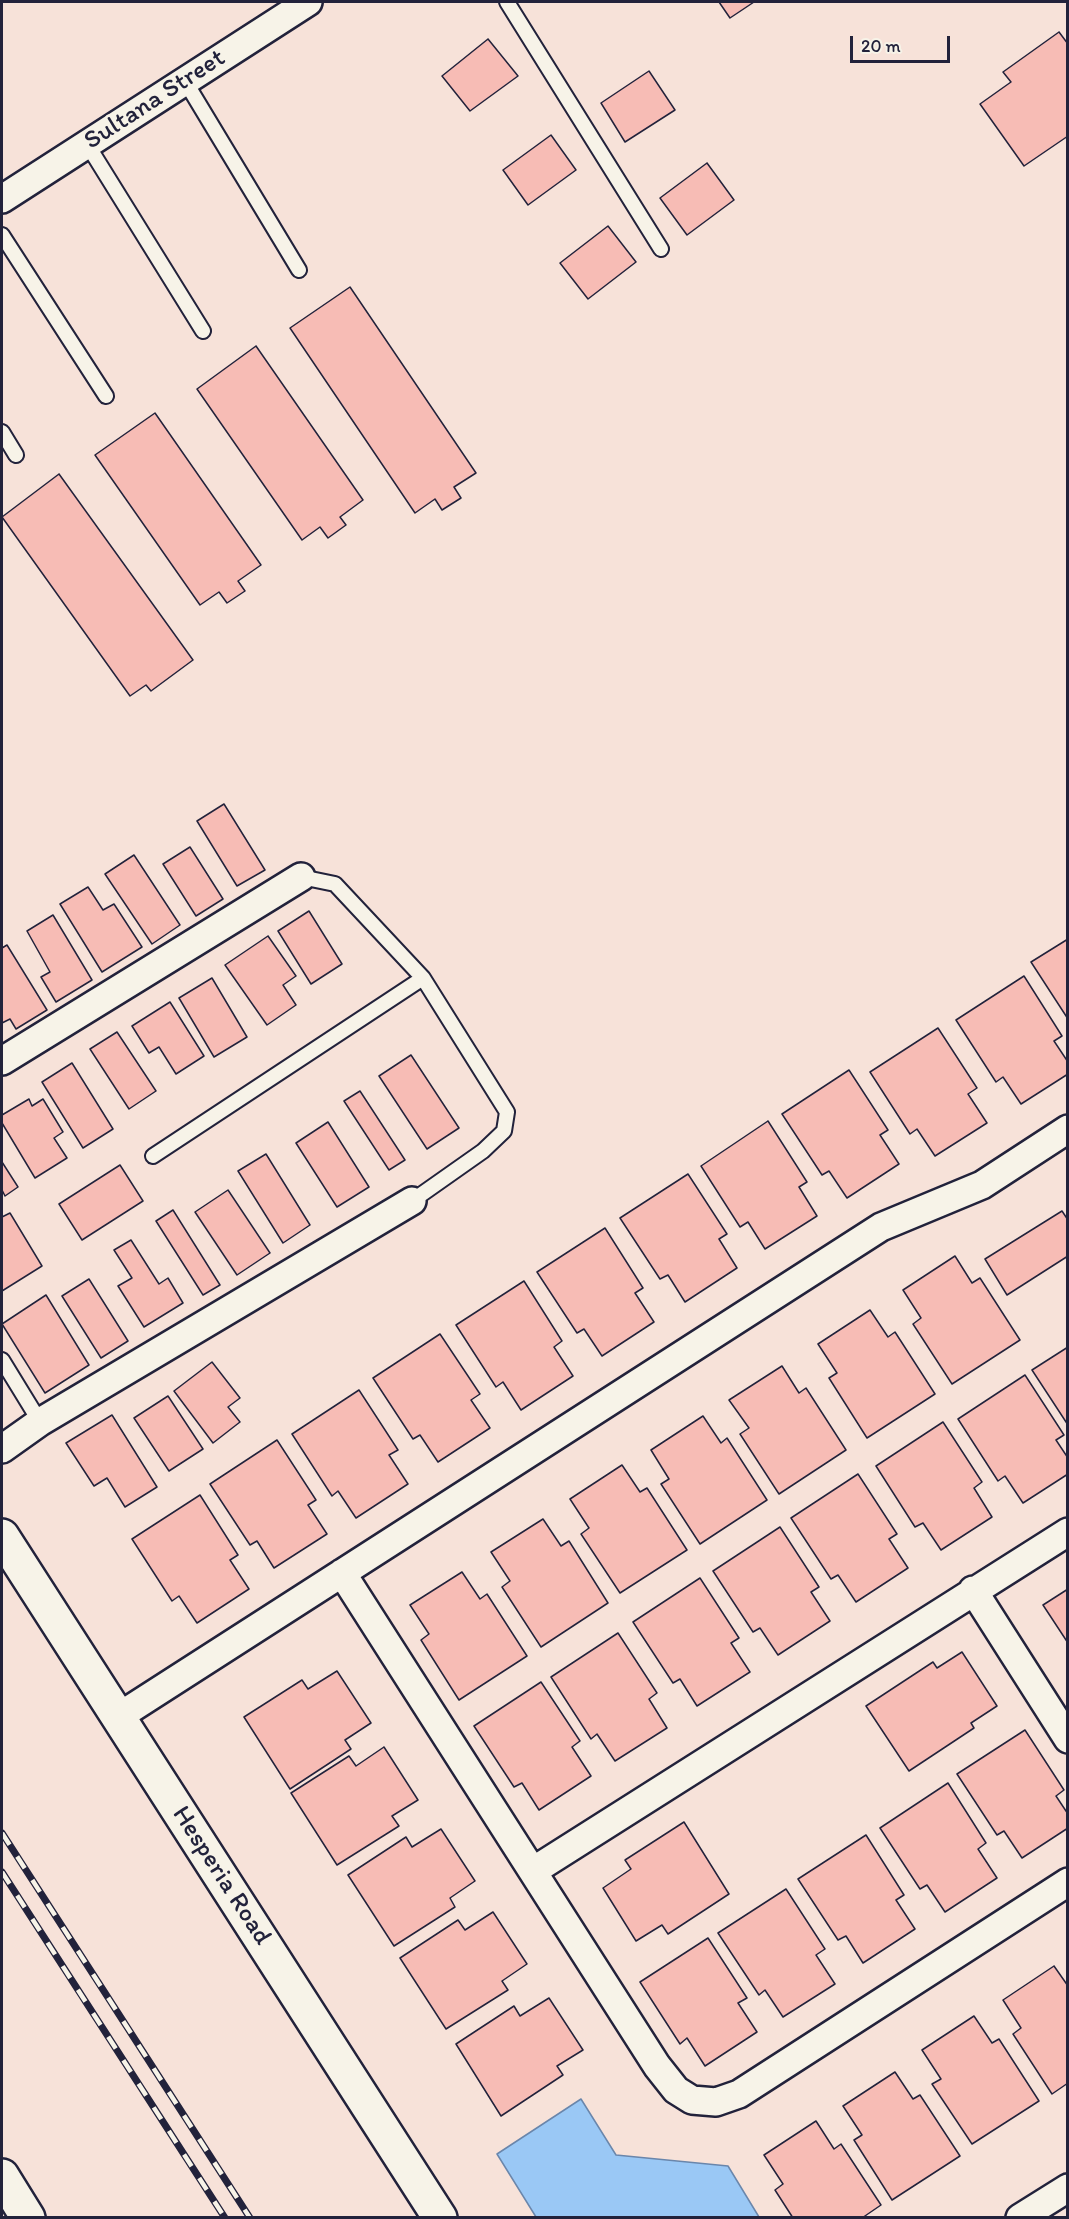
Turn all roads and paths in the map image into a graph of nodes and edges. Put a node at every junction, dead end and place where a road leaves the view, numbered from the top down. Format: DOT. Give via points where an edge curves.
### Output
graph roads {
  1 [pos="308,2"];
  2 [pos="507,2"];
  3 [pos="184,81"];
  4 [pos="87,144"];
  5 [pos="2,199"];
  6 [pos="2,235"];
  7 [pos="661,249"];
  8 [pos="299,270"];
  9 [pos="204,331"];
  10 [pos="106,396"];
  11 [pos="2,432"];
  12 [pos="16,455"];
  13 [pos="301,877"];
  14 [pos="423,978"];
  15 [pos="2,1061"];
  16 [pos="1068,1129"];
  17 [pos="153,1156"];
  18 [pos="412,1201"];
  19 [pos="2,1360"];
  20 [pos="40,1422"];
  21 [pos="2,1449"];
  22 [pos="1068,1532"];
  23 [pos="2,1536"];
  24 [pos="342,1573"];
  25 [pos="973,1590"];
  26 [pos="118,1717"];
  27 [pos="1068,1739"];
  28 [pos="533,1871"];
  29 [pos="1068,1882"];
  30 [pos="4,2187"];
  31 [pos="1068,2188"];
  32 [pos="28,2217"];
  33 [pos="440,2217"];
  34 [pos="1020,2217"];
  1 -- 3 [label="street, Sultana Street"];
  2 -- 7 [label="lane"];
  3 -- 4 [label="street, Sultana Street"];
  3 -- 8 [label="lane"];
  4 -- 5 [label="street, Sultana Street"];
  4 -- 9 [label="lane"];
  6 -- 10 [label="lane"];
  11 -- 12 [label="lane"];
  13 -- 14 [label="lane" via="335,884"];
  13 -- 15 [label="street"];
  14 -- 17 [label="lane"];
  14 -- 18 [label="lane" via="507,1112 504,1131 483,1151"];
  16 -- 24 [label="street" via="982,1185 881,1227"];
  18 -- 20 [label="street"];
  19 -- 20 [label="lane"];
  20 -- 21 [label="street"];
  22 -- 25 [label="street"];
  23 -- 26 [label="street, Hesperia Road"];
  24 -- 26 [label="street"];
  24 -- 28 [label="street"];
  25 -- 27 [label="street"];
  25 -- 28 [label="street"];
  26 -- 33 [label="street, Hesperia Road"];
  28 -- 29 [label="street" via="676,2090 692,2100 716,2102 739,2094"];
  30 -- 32 [label="street"];
  31 -- 34 [label="street"];
}
